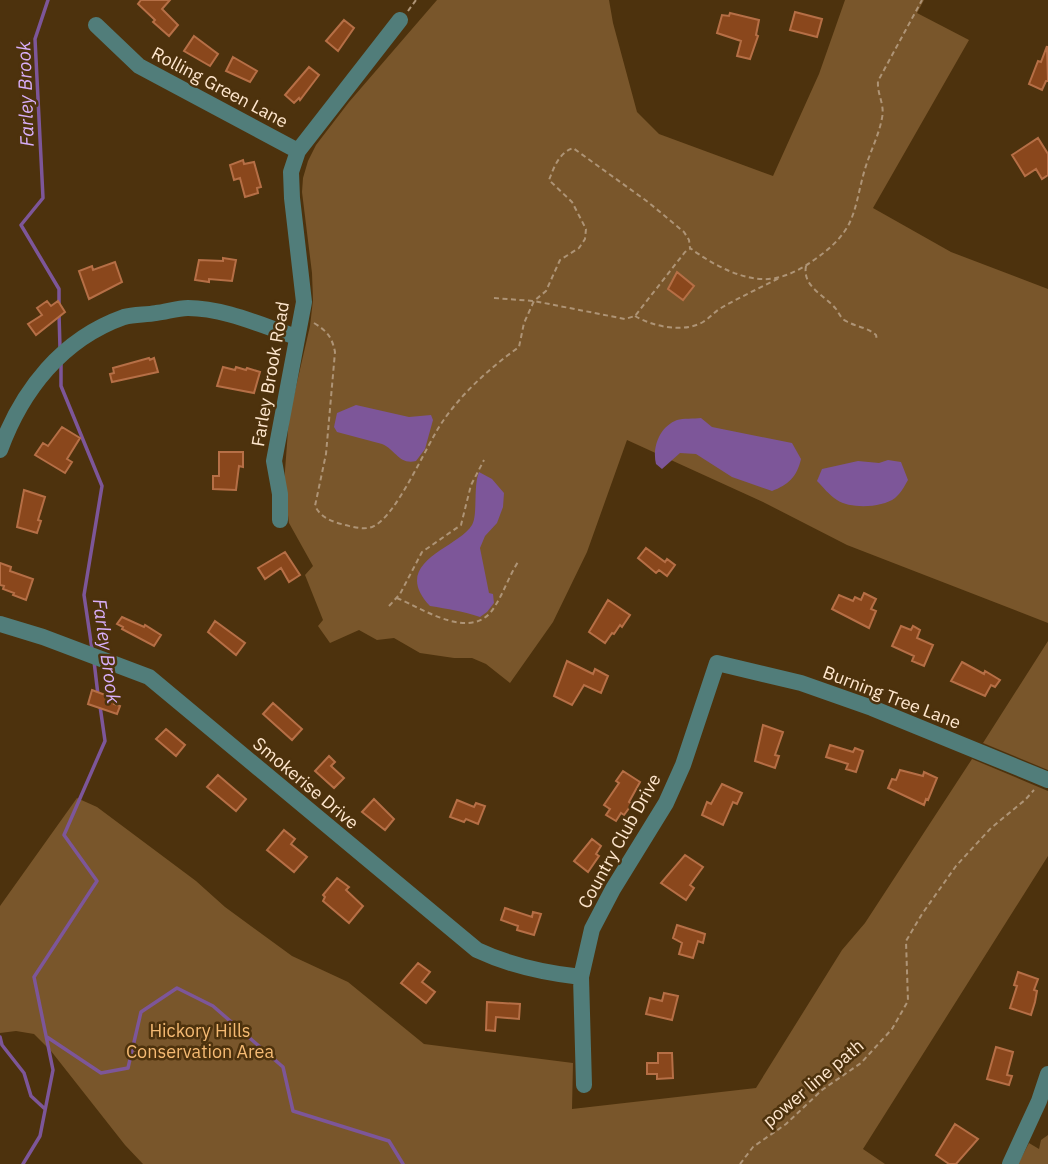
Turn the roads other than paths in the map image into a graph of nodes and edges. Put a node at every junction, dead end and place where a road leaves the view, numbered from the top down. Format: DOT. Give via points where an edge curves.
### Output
graph roads {
  1 [pos="400,20"];
  2 [pos="96,25"];
  3 [pos="298,151"];
  4 [pos="297,337"];
  5 [pos="0,450"];
  6 [pos="280,520"];
  7 [pos="0,624"];
  8 [pos="718,663"];
  9 [pos="1046,779"];
  10 [pos="581,977"];
  11 [pos="1048,1074"];
  12 [pos="584,1086"];
  13 [pos="1010,1164"];
  1 -- 3 [label="street, Farley Brook Road"];
  2 -- 3 [label="street, Rolling Green Lane" via="139,66"];
  3 -- 4 [label="street, Farley Brook Road" via="291,172 304,302"];
  4 -- 5 [label="street" via="218,312 188,308 125,317 69,347 47,368 23,399"];
  4 -- 6 [label="street, Farley Brook Road" via="274,461"];
  7 -- 10 [label="street, Smokerise Drive" via="149,677 477,950 524,968"];
  8 -- 9 [label="street, Burning Tree Lane" via="825,691"];
  8 -- 10 [label="street, Country Club Drive" via="666,803 592,929"];
  10 -- 12 [label="street, Country Club Drive"];
  11 -- 13 [label="street"];
}
